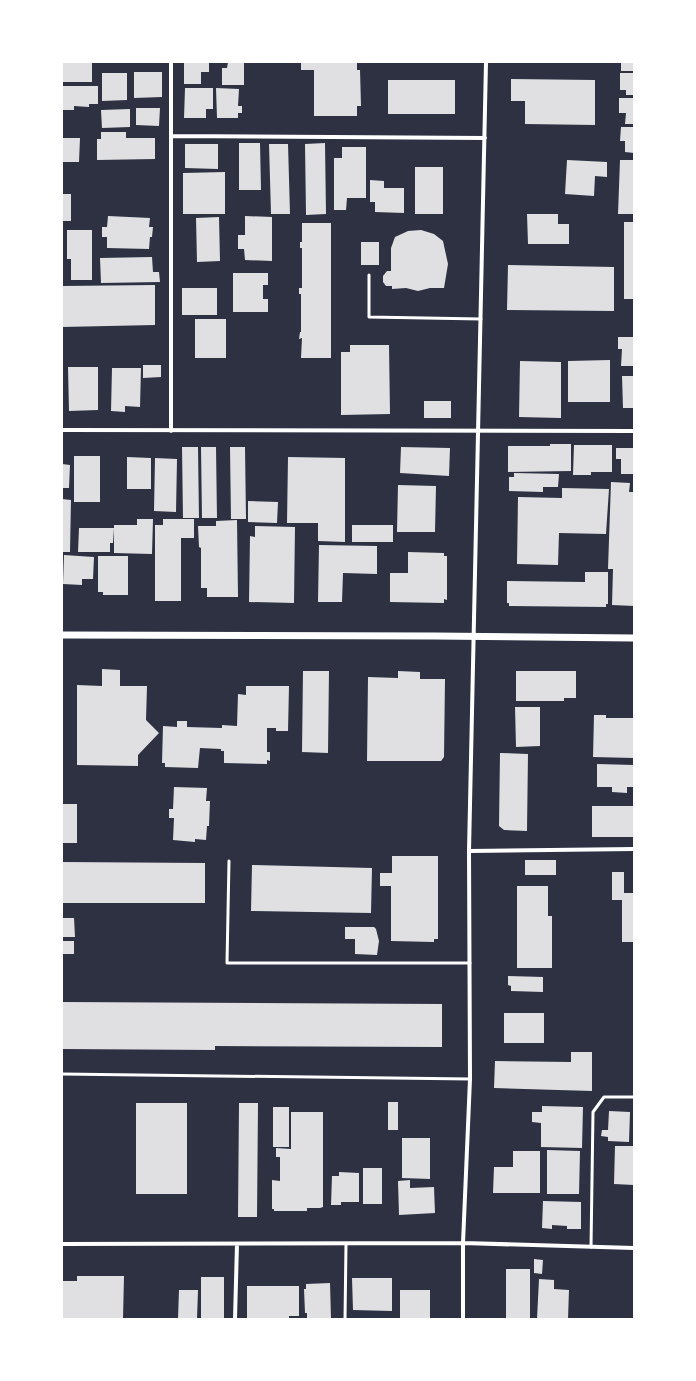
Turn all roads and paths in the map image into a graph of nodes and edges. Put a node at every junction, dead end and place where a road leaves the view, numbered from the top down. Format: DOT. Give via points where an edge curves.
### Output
graph roads {
  1 [pos="171,62"];
  2 [pos="486,62"];
  3 [pos="171,136"];
  4 [pos="485,138"];
  5 [pos="369,275"];
  6 [pos="481,320"];
  7 [pos="62,430"];
  8 [pos="171,431"];
  9 [pos="478,431"];
  10 [pos="634,431"];
  11 [pos="62,635"];
  12 [pos="474,636"];
  13 [pos="634,638"];
  14 [pos="634,849"];
  15 [pos="469,851"];
  16 [pos="229,861"];
  17 [pos="470,963"];
  18 [pos="62,1074"];
  19 [pos="470,1079"];
  20 [pos="634,1097"];
  21 [pos="463,1243"];
  22 [pos="62,1244"];
  23 [pos="236,1244"];
  24 [pos="346,1244"];
  25 [pos="592,1247"];
  26 [pos="634,1248"];
  27 [pos="235,1319"];
  28 [pos="345,1319"];
  29 [pos="463,1319"];
  1 -- 3 [label="street"];
  2 -- 4 [label="street"];
  3 -- 4 [label="street"];
  3 -- 8 [label="street"];
  4 -- 6 [label="street"];
  5 -- 6 [label="lane" via="369,317"];
  6 -- 9 [label="street"];
  7 -- 8 [label="street"];
  8 -- 9 [label="street"];
  9 -- 10 [label="street"];
  9 -- 12 [label="street"];
  11 -- 12 [label="street"];
  12 -- 13 [label="street"];
  12 -- 15 [label="street"];
  14 -- 15 [label="street"];
  15 -- 17 [label="street"];
  16 -- 17 [label="lane" via="227,963"];
  17 -- 19 [label="street"];
  18 -- 19 [label="lane"];
  19 -- 21 [label="street"];
  20 -- 25 [label="lane" via="604,1096 593,1112"];
  21 -- 24 [label="street"];
  21 -- 25 [label="street"];
  21 -- 29 [label="street"];
  22 -- 23 [label="street"];
  23 -- 24 [label="street"];
  23 -- 27 [label="street"];
  24 -- 28 [label="lane"];
  25 -- 26 [label="street"];
}
